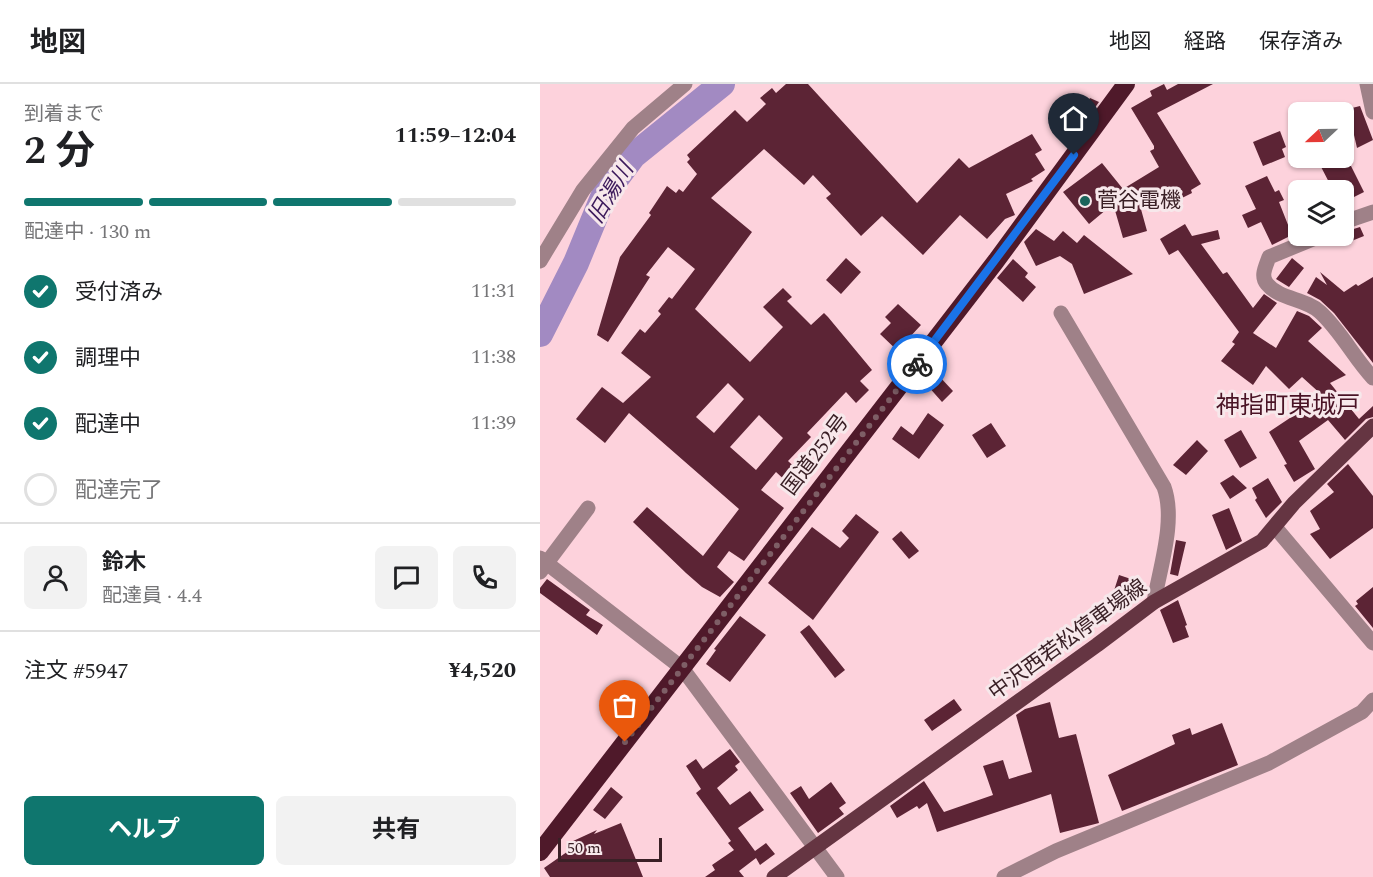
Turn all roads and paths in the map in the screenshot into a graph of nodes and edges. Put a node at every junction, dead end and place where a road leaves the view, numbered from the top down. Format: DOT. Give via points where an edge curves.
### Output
graph roads {
  1 [pos="685,84"];
  2 [pos="1126,84"];
  3 [pos="1367,84"];
  4 [pos="1373,112"];
  5 [pos="1373,212"];
  6 [pos="1354,219"];
  7 [pos="1296,246"];
  8 [pos="540,261"];
  9 [pos="1061,313"];
  10 [pos="1373,378"];
  11 [pos="1373,426"];
  12 [pos="588,508"];
  13 [pos="1275,527"];
  14 [pos="542,565"];
  15 [pos="1154,602"];
  16 [pos="1373,642"];
  17 [pos="682,668"];
  18 [pos="1373,700"];
  19 [pos="816,847"];
  20 [pos="540,852"];
  21 [pos="774,877"];
  22 [pos="837,877"];
  23 [pos="1004,877"];
  1 -- 8 [label="street" via="626,137 583,190"];
  2 -- 17 [label="highway, 国道252号" via="989,270"];
  3 -- 4 [label="street"];
  5 -- 6 [label="street"];
  7 -- 10 [label="street" via="1269,257 1264,271 1268,286 1321,312"];
  9 -- 15 [label="street" via="1168,499 1170,519"];
  11 -- 13 [label="main road, 中沢西若松停車場線" via="1322,474"];
  12 -- 14 [label="street"];
  13 -- 15 [label="main road, 中沢西若松停車場線" via="1262,541"];
  13 -- 16 [label="street"];
  14 -- 17 [label="street"];
  15 -- 19 [label="main road, 中沢西若松停車場線"];
  17 -- 19 [label="street"];
  17 -- 20 [label="highway, 国道252号"];
  18 -- 23 [label="street" via="1362,712 1269,763 1056,850"];
  19 -- 21 [label="main road, 中沢西若松停車場線"];
  19 -- 22 [label="street"];
}
